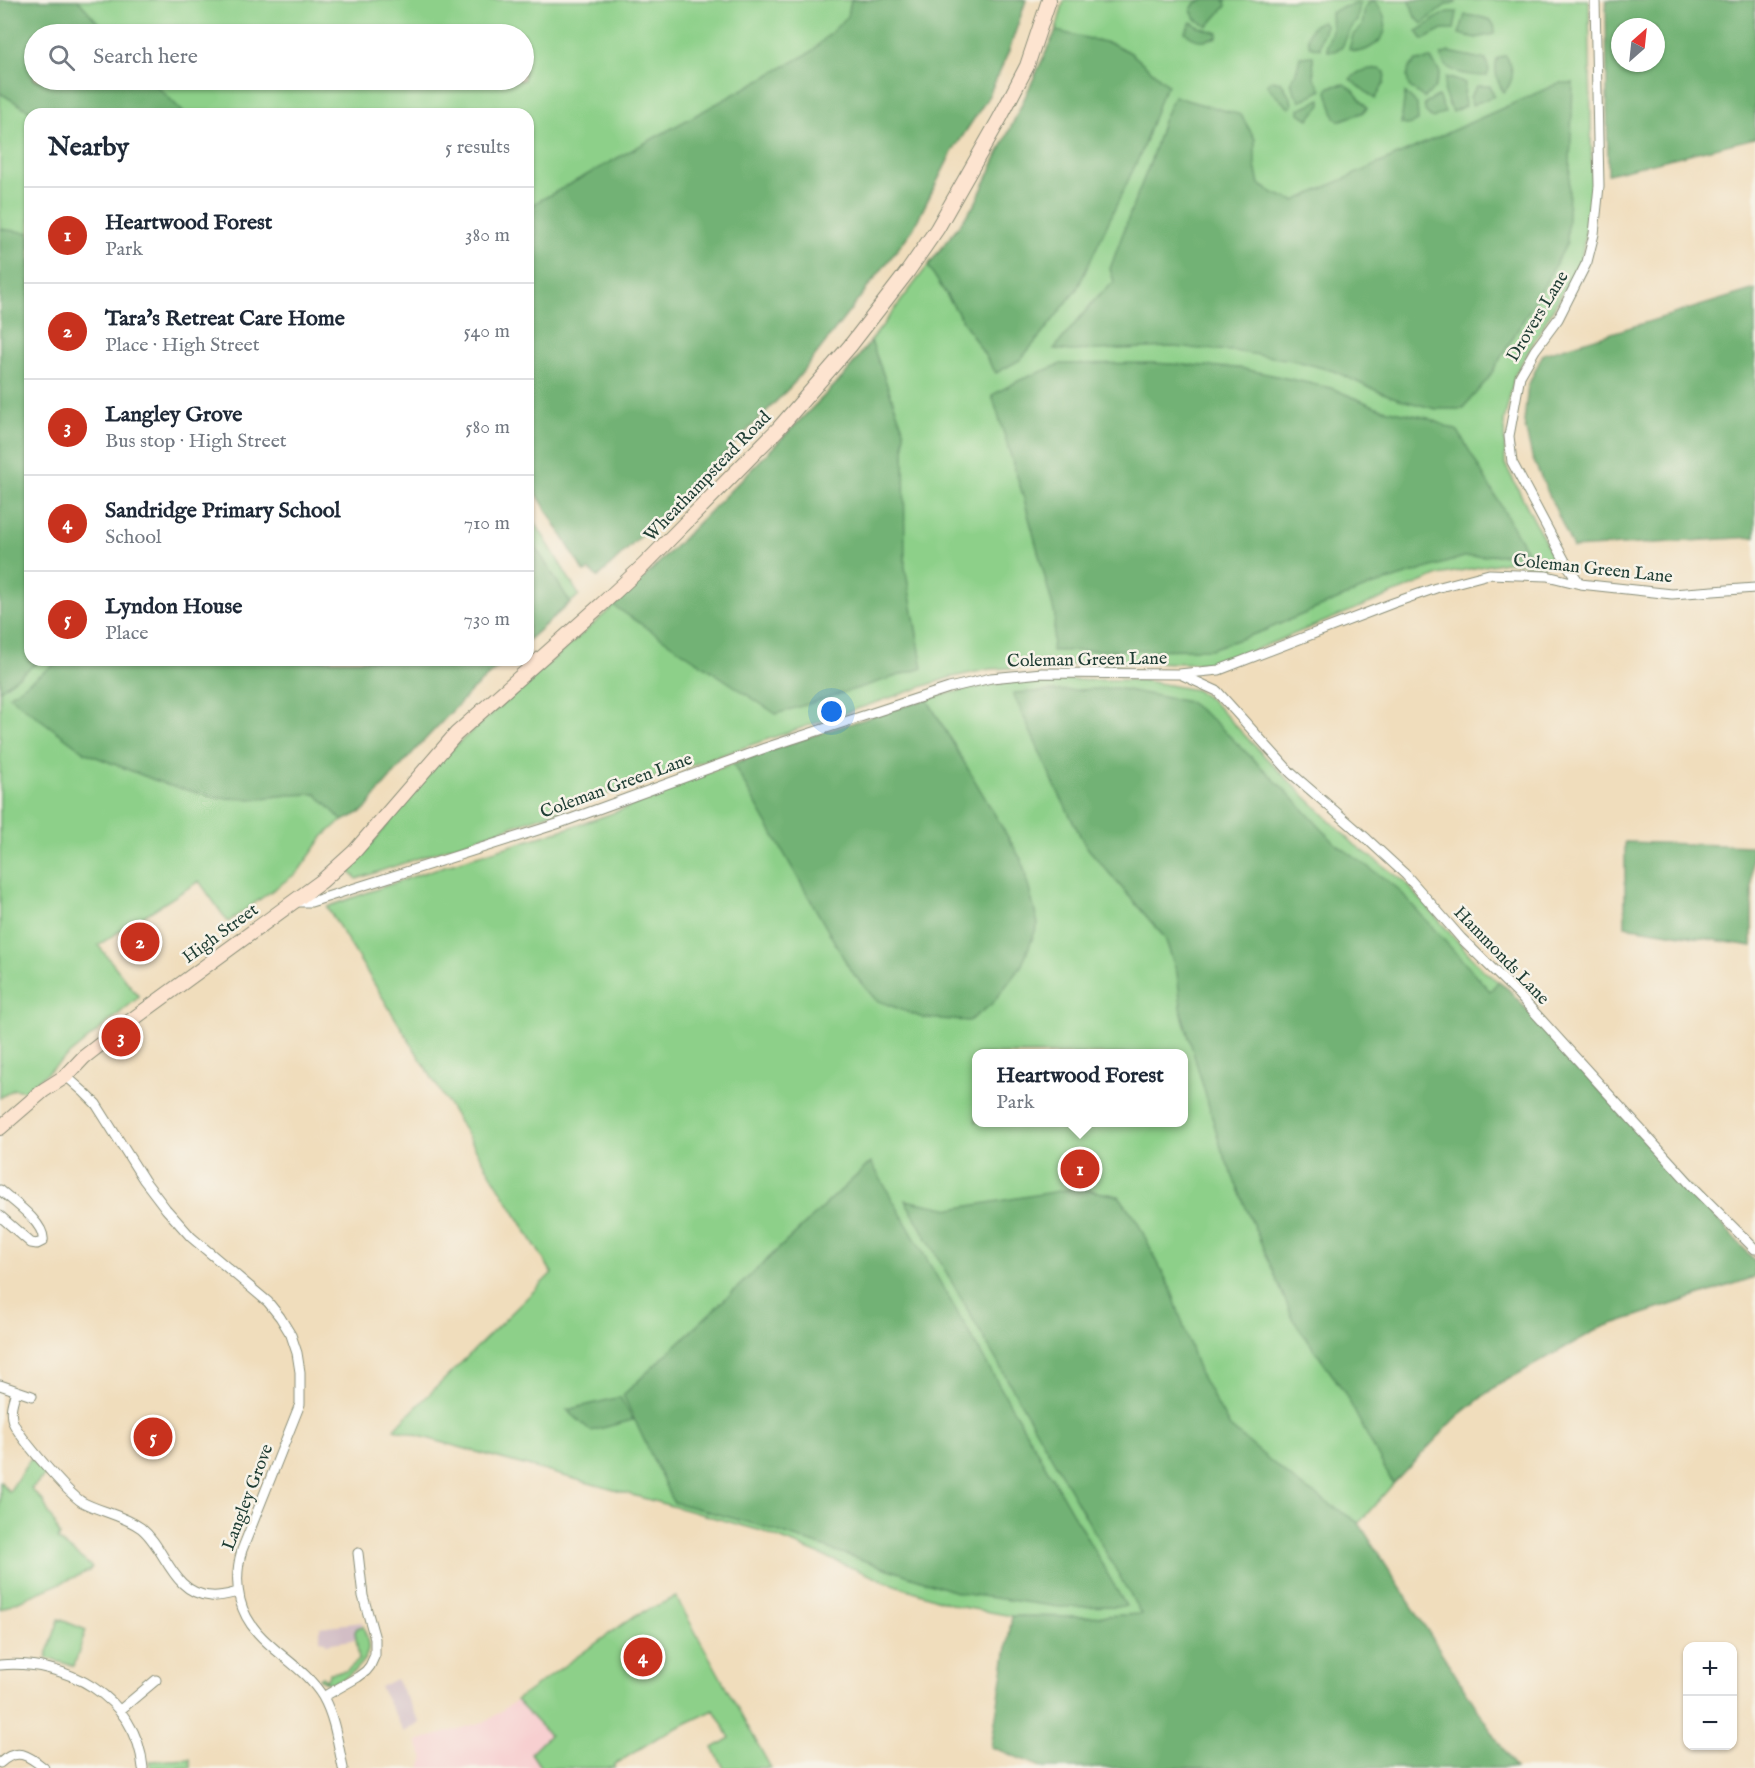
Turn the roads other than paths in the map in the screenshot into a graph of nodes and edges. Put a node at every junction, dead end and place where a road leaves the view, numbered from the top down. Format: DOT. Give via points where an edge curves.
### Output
graph roads {
  1 [pos="1049,0"];
  2 [pos="1595,0"];
  3 [pos="1566,563"];
  4 [pos="1551,577"];
  5 [pos="1580,584"];
  6 [pos="1755,588"];
  7 [pos="534,664"];
  8 [pos="532,666"];
  9 [pos="1219,670"];
  10 [pos="1179,674"];
  11 [pos="1217,691"];
  12 [pos="293,902"];
  13 [pos="66,1077"];
  14 [pos="0,1128"];
  15 [pos="0,1190"];
  16 [pos="0,1216"];
  17 [pos="1755,1249"];
  18 [pos="0,1385"];
  19 [pos="16,1391"];
  20 [pos="32,1396"];
  21 [pos="358,1553"];
  22 [pos="238,1592"];
  23 [pos="0,1665"];
  24 [pos="156,1680"];
  25 [pos="323,1697"];
  26 [pos="119,1710"];
  27 [pos="0,1763"];
  28 [pos="44,1768"];
  29 [pos="143,1768"];
  30 [pos="343,1768"];
  1 -- 7 [label="main road, Wheathampstead Road" via="1027,66 1000,118 938,229 908,271 778,429 644,565"];
  2 -- 3 [label="street, Drovers Lane" via="1599,186 1594,234 1587,262 1558,319 1520,376 1509,436 1512,462"];
  3 -- 4 [label="street"];
  3 -- 5 [label="street, Drovers Lane"];
  4 -- 5 [label="street, Coleman Green Lane"];
  4 -- 9 [label="street, Coleman Green Lane" via="1490,574 1436,588"];
  5 -- 6 [label="street, Coleman Green Lane" via="1672,594"];
  8 -- 12 [label="main road, Wheathampstead Road" via="456,734 347,858"];
  9 -- 10 [label="street, Coleman Green Lane"];
  9 -- 11 [label="street"];
  10 -- 11 [label="street, Hammonds Lane"];
  10 -- 12 [label="street, Coleman Green Lane" via="1042,673 991,678 950,688 765,748 557,824 310,902"];
  11 -- 17 [label="street, Hammonds Lane" via="1292,773 1406,875 1691,1185"];
  12 -- 13 [label="main road, High Street" via="129,1022 84,1057"];
  13 -- 14 [label="main road, High Street" via="44,1090"];
  13 -- 22 [label="street, Langley Grove" via="96,1104 166,1209 192,1238 268,1302 294,1344 300,1372 300,1404 242,1550"];
  15 -- 16 [label="street" via="38,1223 43,1241 31,1243"];
  18 -- 19 [label="street"];
  19 -- 20 [label="street"];
  19 -- 22 [label="street" via="13,1422 72,1494 142,1530 176,1577 193,1590 208,1596"];
  21 -- 25 [label="street" via="375,1655 366,1671"];
  22 -- 25 [label="street, Langley Grove" via="253,1629 300,1669"];
  23 -- 26 [label="street" via="31,1664 64,1673 91,1685"];
  24 -- 26 [label="street"];
  25 -- 30 [label="street, Langley Grove"];
  26 -- 29 [label="street" via="136,1742"];
  27 -- 28 [label="street" via="9,1755 20,1754"];
}
